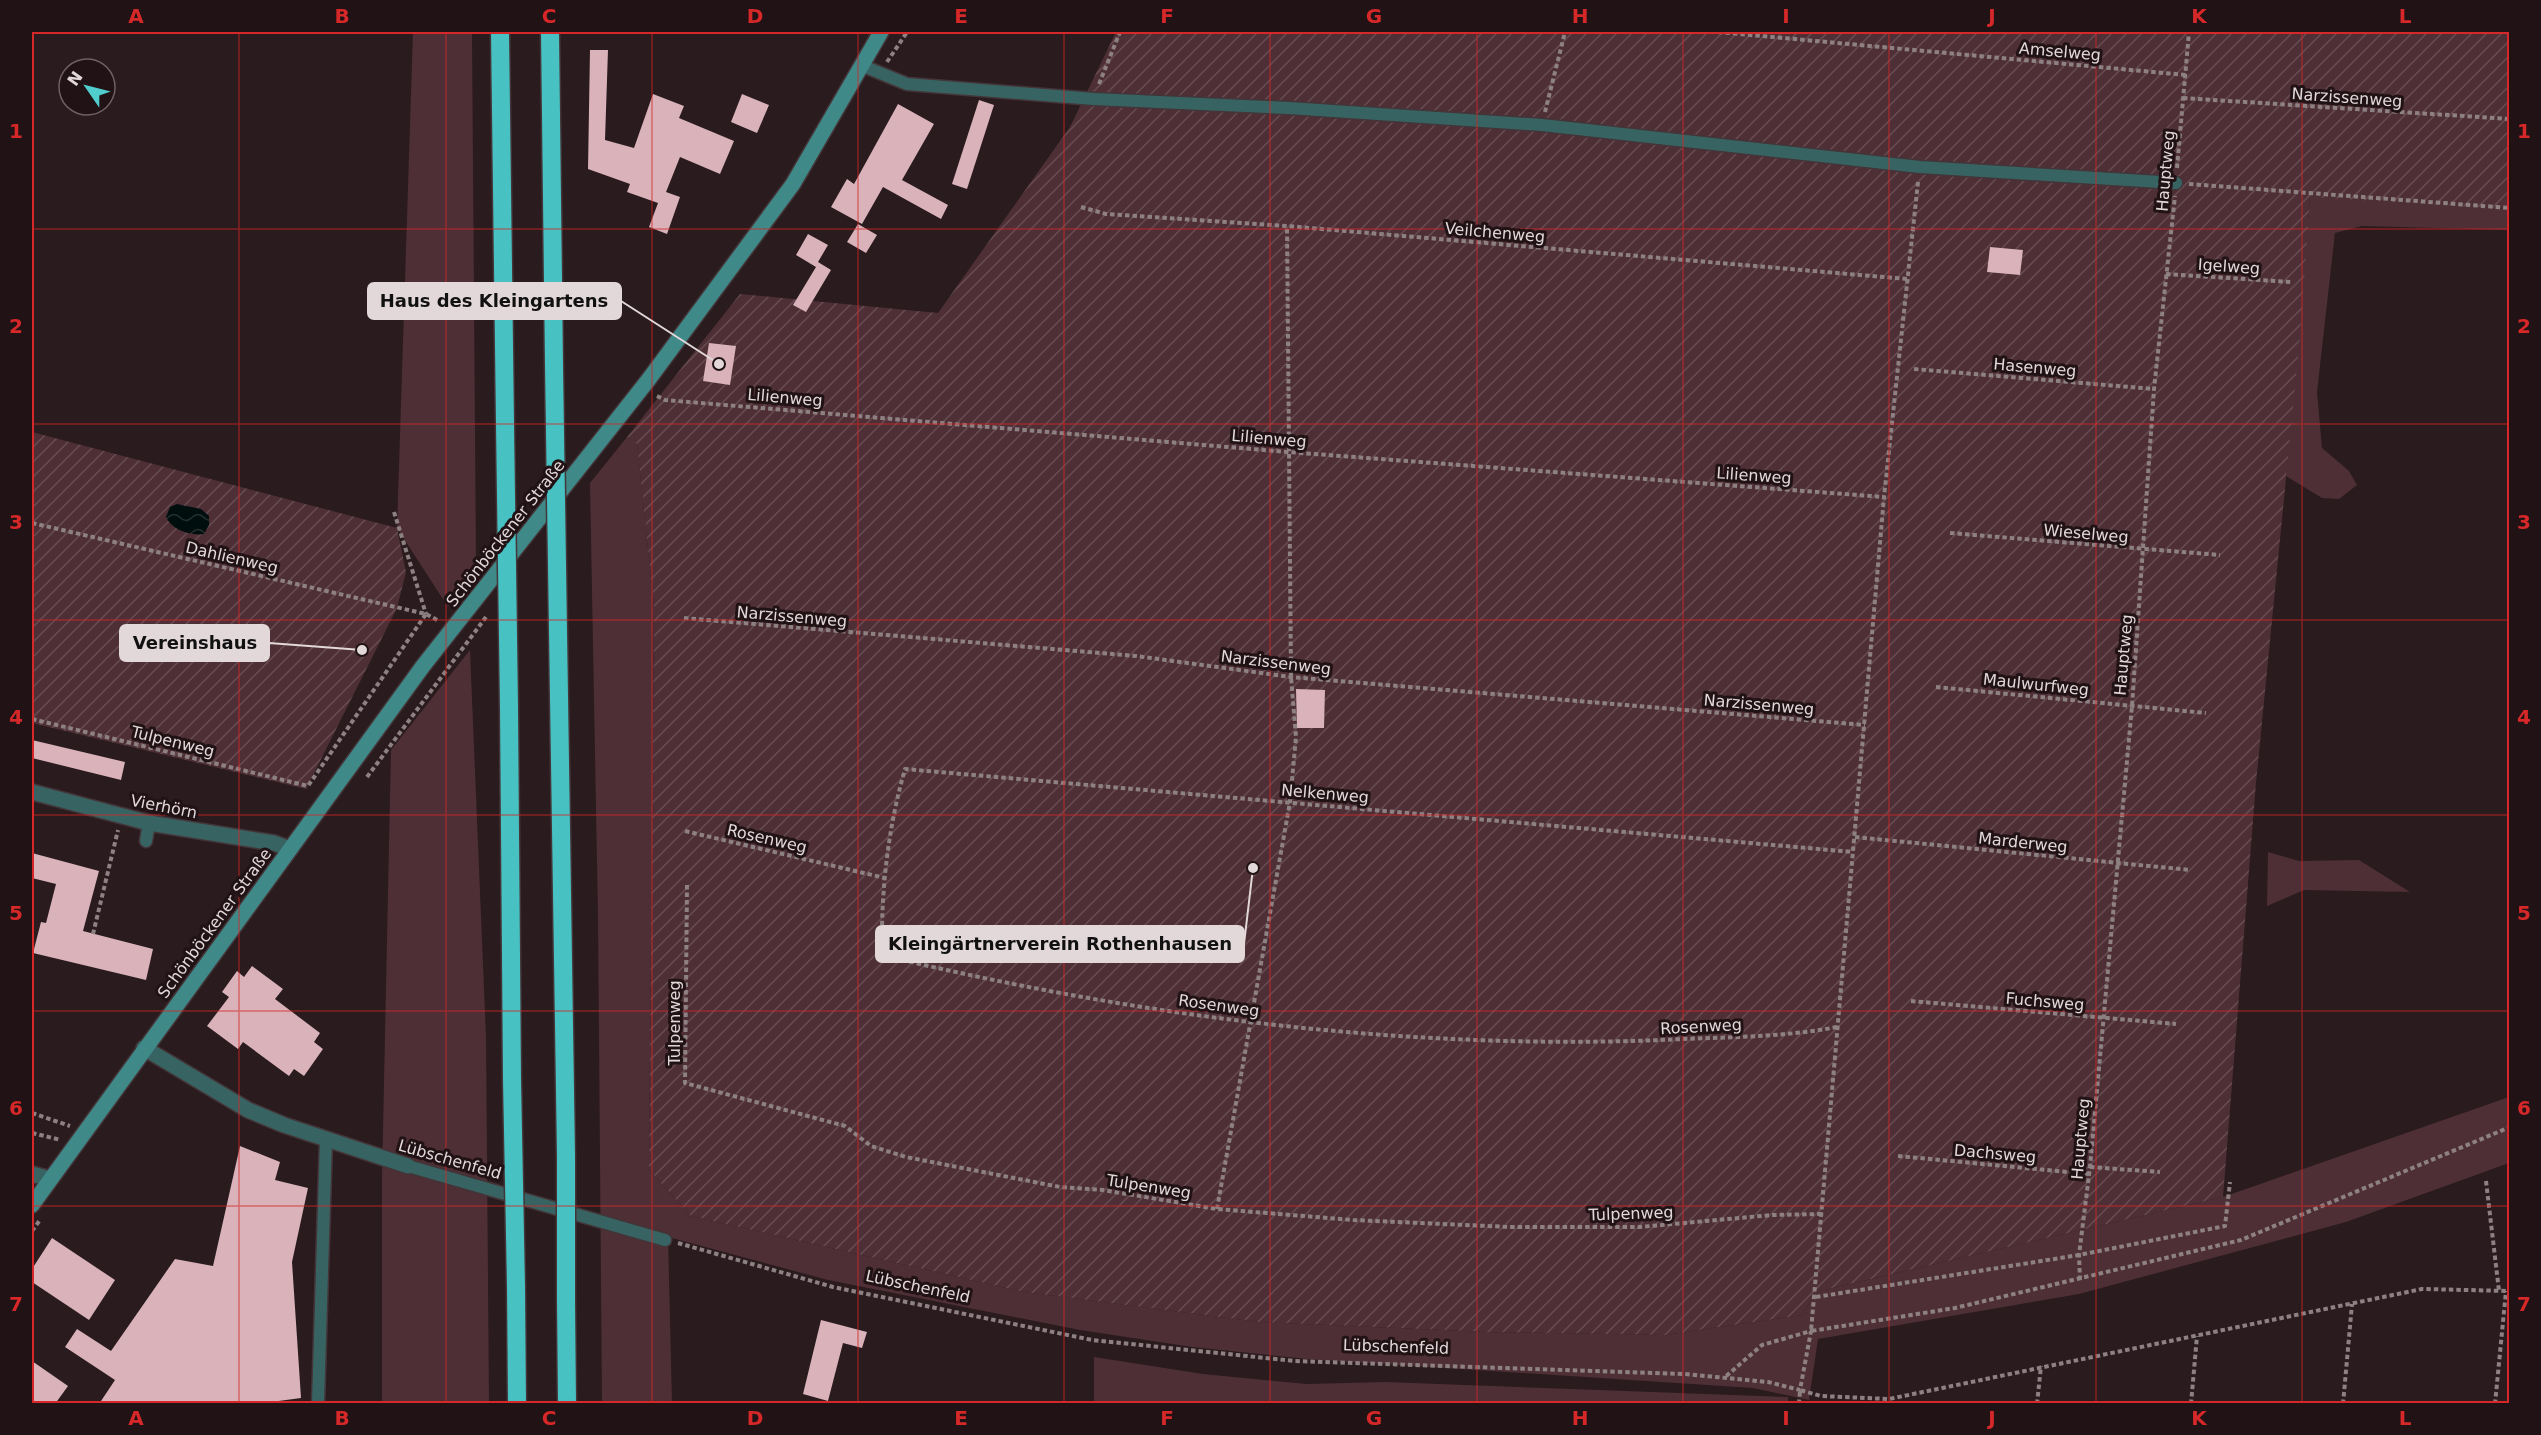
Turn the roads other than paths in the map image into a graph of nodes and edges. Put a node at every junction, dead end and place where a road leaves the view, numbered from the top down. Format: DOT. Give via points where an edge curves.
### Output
graph roads {
  1 [pos="500,32"];
  2 [pos="550,32"];
  3 [pos="881,32"];
  4 [pos="864,66"];
  5 [pos="2176,183"];
  6 [pos="32,792"];
  7 [pos="149,824"];
  8 [pos="146,841"];
  9 [pos="290,849"];
  10 [pos="144,1048"];
  11 [pos="326,1139"];
  12 [pos="408,1166"];
  13 [pos="32,1174"];
  14 [pos="50,1179"];
  15 [pos="32,1204"];
  16 [pos="665,1240"];
  17 [pos="318,1404"];
  18 [pos="517,1404"];
  19 [pos="567,1404"];
  1 -- 18 [label="highway, bridge"];
  2 -- 19 [label="highway, bridge"];
  3 -- 4 [label="main road, Schönböckener Straße"];
  4 -- 5 [label="lane" via="907,84 1542,125 1920,166"];
  4 -- 9 [label="main road, Schönböckener Straße" via="793,184 649,379 423,666"];
  6 -- 7 [label="street, Vierhörn"];
  7 -- 8 [label="lane"];
  7 -- 9 [label="street, Vierhörn" via="274,843"];
  9 -- 10 [label="main road, Schönböckener Straße"];
  10 -- 11 [label="street, Lübschenfeld" via="248,1110"];
  10 -- 14 [label="main road, Schönböckener Straße"];
  11 -- 12 [label="street, Lübschenfeld"];
  11 -- 17 [label="lane"];
  12 -- 16 [label="lane, Lübschenfeld"];
  13 -- 14 [label="street"];
  14 -- 15 [label="main road, Schönböckener Straße"];
}
